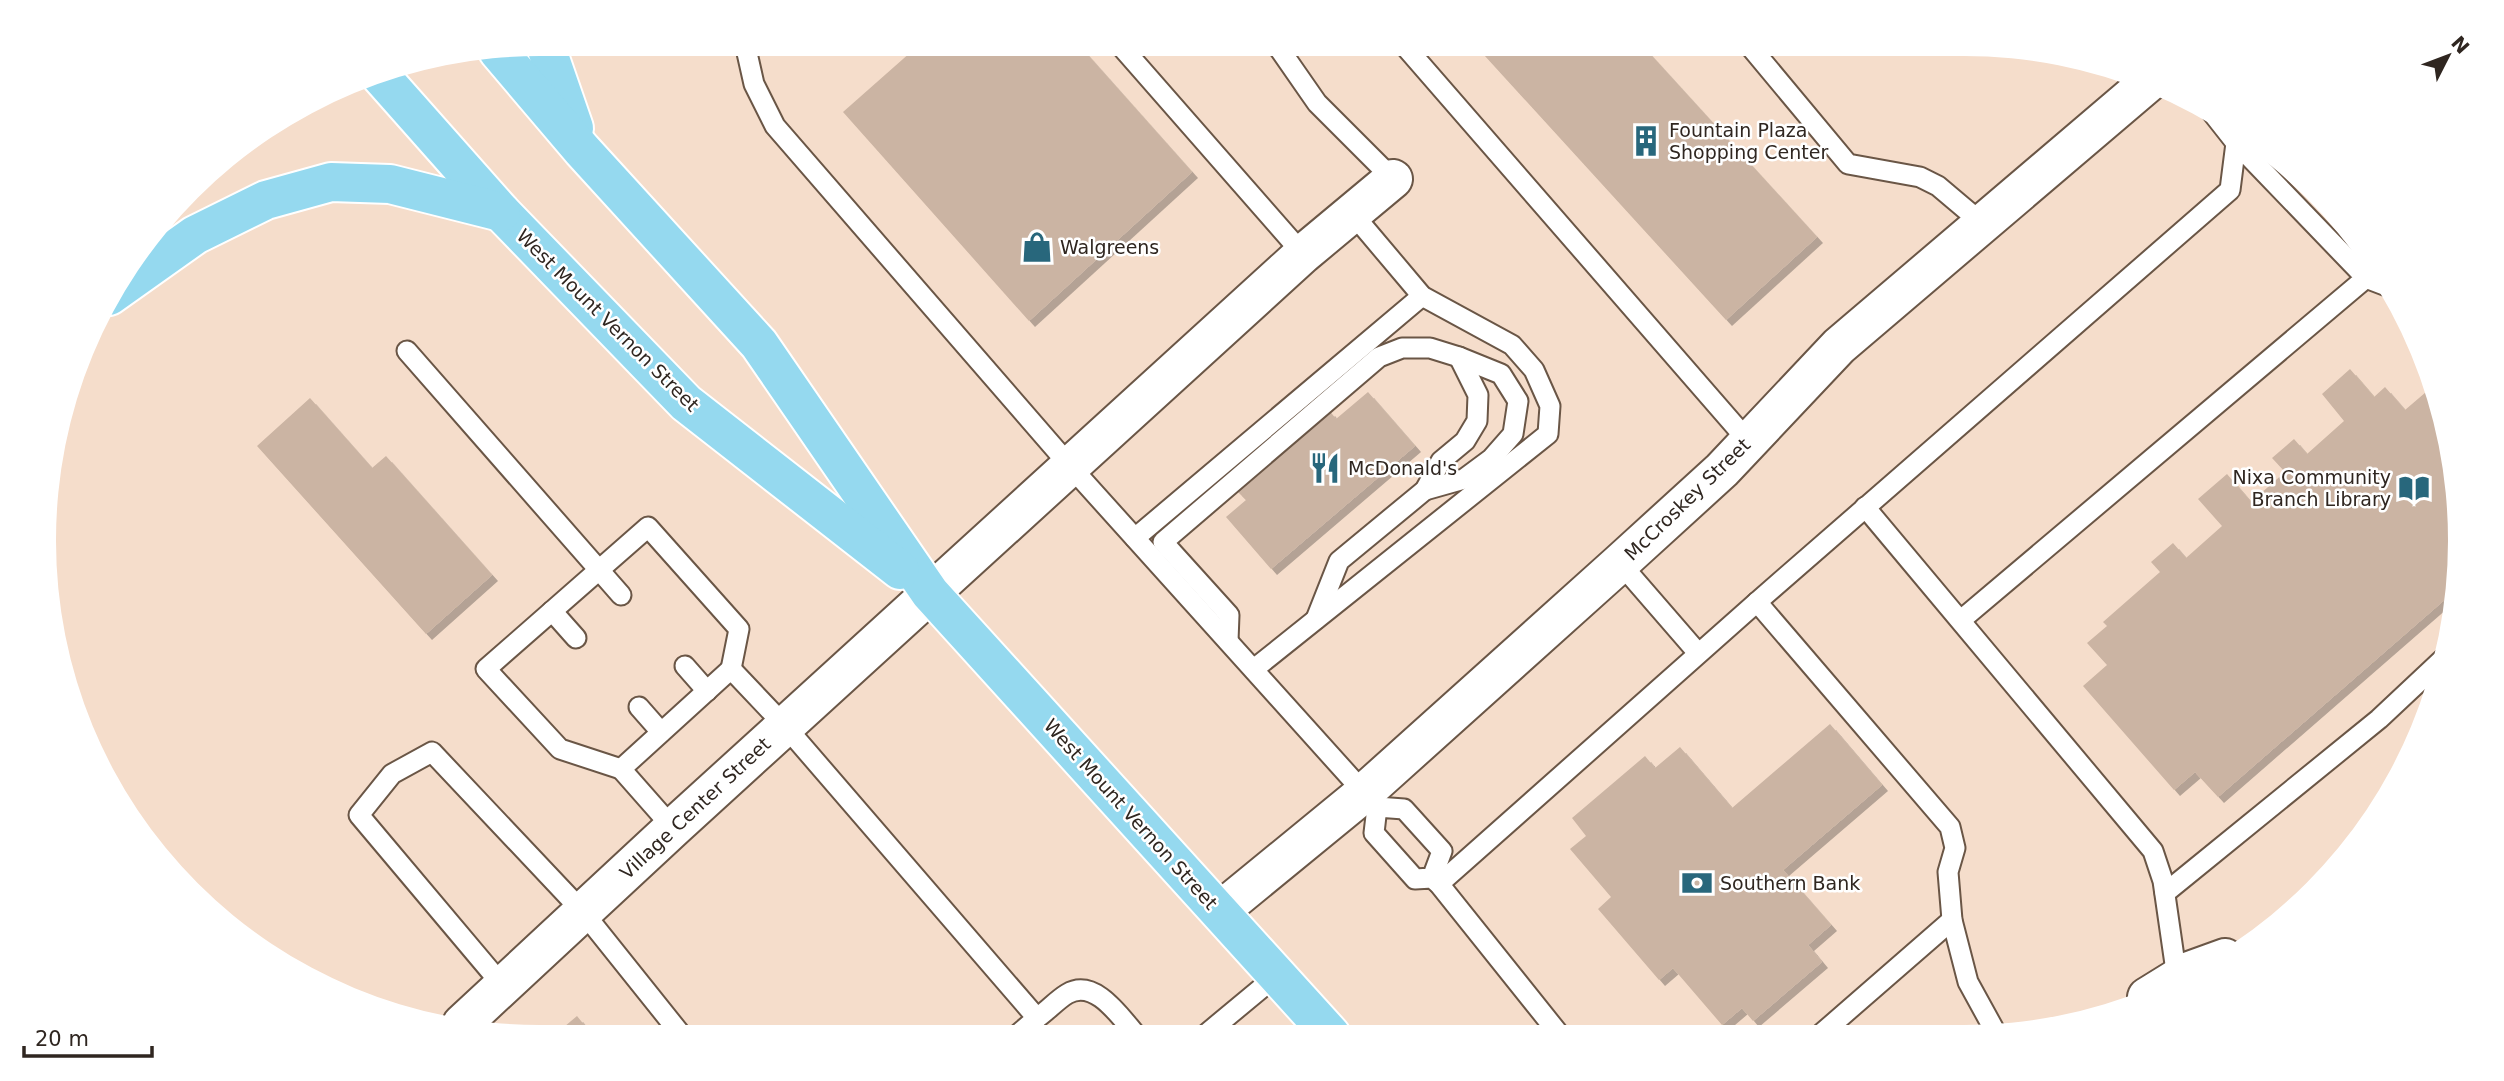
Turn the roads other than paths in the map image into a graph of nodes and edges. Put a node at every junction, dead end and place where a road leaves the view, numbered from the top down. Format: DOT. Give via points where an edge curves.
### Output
graph roads {
  1 [pos="549,56"];
  2 [pos="748,56"];
  3 [pos="1130,56"];
  4 [pos="1284,56"];
  5 [pos="1413,56"];
  6 [pos="1758,56"];
  7 [pos="504,58"];
  8 [pos="386,82"];
  9 [pos="2140,90"];
  10 [pos="2231,137"];
  11 [pos="2236,143"];
  12 [pos="582,150"];
  13 [pos="1393,179"];
  14 [pos="502,212"];
  15 [pos="1352,213"];
  16 [pos="1983,224"];
  17 [pos="1303,254"];
  18 [pos="2366,278"];
  19 [pos="133,279"];
  20 [pos="2372,280"];
  21 [pos="1422,296"];
  22 [pos="407,351"];
  23 [pos="1459,356"];
  24 [pos="1749,442"];
  25 [pos="1070,466"];
  26 [pos="1425,490"];
  27 [pos="1866,507"];
  28 [pos="1135,538"];
  29 [pos="1620,563"];
  30 [pos="598,570"];
  31 [pos="930,593"];
  32 [pos="621,596"];
  33 [pos="1756,602"];
  34 [pos="552,611"];
  35 [pos="1316,620"];
  36 [pos="1961,620"];
  37 [pos="576,638"];
  38 [pos="1228,641"];
  39 [pos="1699,653"];
  40 [pos="685,666"];
  41 [pos="731,669"];
  42 [pos="1254,669"];
  43 [pos="2429,672"];
  44 [pos="707,691"];
  45 [pos="639,707"];
  46 [pos="785,726"];
  47 [pos="662,732"];
  48 [pos="621,769"];
  49 [pos="1371,800"];
  50 [pos="673,828"];
  51 [pos="1436,881"];
  52 [pos="2165,893"];
  53 [pos="1220,911"];
  54 [pos="583,912"];
  55 [pos="1952,920"];
  56 [pos="1276,976"];
  57 [pos="2162,982"];
  58 [pos="503,986"];
  59 [pos="1037,1018"];
  60 [pos="466,1019"];
  61 [pos="1991,1024"];
  62 [pos="673,1025"];
  63 [pos="1029,1025"];
  64 [pos="1128,1025"];
  65 [pos="1217,1025"];
  66 [pos="1322,1025"];
  67 [pos="1552,1025"];
  68 [pos="1831,1025"];
  1 -- 12 [label="main road"];
  2 -- 25 [label="lane" via="754,84 775,126"];
  3 -- 17 [label="lane"];
  4 -- 13 [label="lane" via="1317,103"];
  5 -- 24 [label="lane"];
  6 -- 16 [label="lane" via="1848,164 1920,177 1938,186"];
  7 -- 12 [label="main road, West Mount Vernon Street"];
  8 -- 14 [label="main road, West Mount Vernon Street"];
  9 -- 16 [label="street, McCroskey Street"];
  10 -- 11 [label="lane"];
  11 -- 18 [label="lane"];
  11 -- 27 [label="lane" via="2230,190"];
  12 -- 31 [label="main road, West Mount Vernon Street" via="759,344"];
  13 -- 15 [label="street, Village Center Street"];
  14 -- 19 [label="main road" via="390,184 331,182 266,200 195,235"];
  14 -- 31 [label="main road, West Mount Vernon Street" via="686,403"];
  15 -- 17 [label="street, Village Center Street"];
  15 -- 21 [label="lane"];
  16 -- 24 [label="street, McCroskey Street" via="1839,346"];
  17 -- 25 [label="street, Village Center Street"];
  18 -- 20 [label="lane"];
  18 -- 36 [label="lane"];
  21 -- 28 [label="lane"];
  21 -- 35 [label="lane" via="1512,345 1534,370 1550,406 1548,435"];
  22 -- 30 [label="lane"];
  23 -- 26 [label="lane" via="1478,395 1477,421 1465,442 1441,461"];
  23 -- 26 [label="lane" via="1501,374 1518,401 1513,434 1492,459 1464,479"];
  23 -- 38 [label="lane" via="1430,348 1402,348 1379,357 1163,542 1230,615"];
  24 -- 29 [label="street, McCroskey Street"];
  25 -- 28 [label="lane"];
  25 -- 31 [label="street, Village Center Street"];
  26 -- 35 [label="lane" via="1339,561"];
  27 -- 33 [label="lane"];
  27 -- 36 [label="lane"];
  28 -- 38 [label="lane"];
  29 -- 39 [label="lane"];
  29 -- 49 [label="street, McCroskey Street"];
  30 -- 32 [label="lane"];
  30 -- 34 [label="lane"];
  30 -- 41 [label="lane" via="649,527 739,629"];
  31 -- 46 [label="street, Village Center Street"];
  31 -- 53 [label="main road, West Mount Vernon Street"];
  33 -- 39 [label="lane"];
  33 -- 55 [label="lane" via="1950,827 1955,848 1948,872"];
  34 -- 37 [label="lane"];
  34 -- 48 [label="lane" via="486,669 560,749"];
  35 -- 42 [label="lane"];
  36 -- 52 [label="lane" via="2153,850"];
  38 -- 42 [label="lane"];
  39 -- 51 [label="lane"];
  40 -- 44 [label="lane"];
  41 -- 44 [label="lane"];
  41 -- 46 [label="lane"];
  42 -- 49 [label="lane"];
  43 -- 52 [label="lane" via="2379,719"];
  44 -- 47 [label="lane"];
  45 -- 47 [label="lane"];
  46 -- 50 [label="street, Village Center Street"];
  46 -- 59 [label="lane"];
  47 -- 48 [label="lane"];
  48 -- 50 [label="lane"];
  49 -- 51 [label="lane" via="1374,833 1415,879"];
  49 -- 51 [label="lane" via="1404,809 1442,851"];
  49 -- 53 [label="street, McCroskey Street"];
  50 -- 54 [label="street, Village Center Street"];
  51 -- 67 [label="lane"];
  52 -- 57 [label="lane"];
  53 -- 56 [label="main road, West Mount Vernon Street"];
  54 -- 58 [label="street, Village Center Street"];
  54 -- 58 [label="lane" via="432,752 392,774 359,815"];
  54 -- 62 [label="lane"];
  55 -- 61 [label="lane" via="1968,982"];
  55 -- 68 [label="lane"];
  56 -- 65 [label="lane"];
  56 -- 66 [label="main road, West Mount Vernon Street"];
  58 -- 60 [label="street, Village Center Street"];
  59 -- 63 [label="lane"];
  59 -- 64 [label="lane" via="1069,992 1087,990 1103,998"];
}
